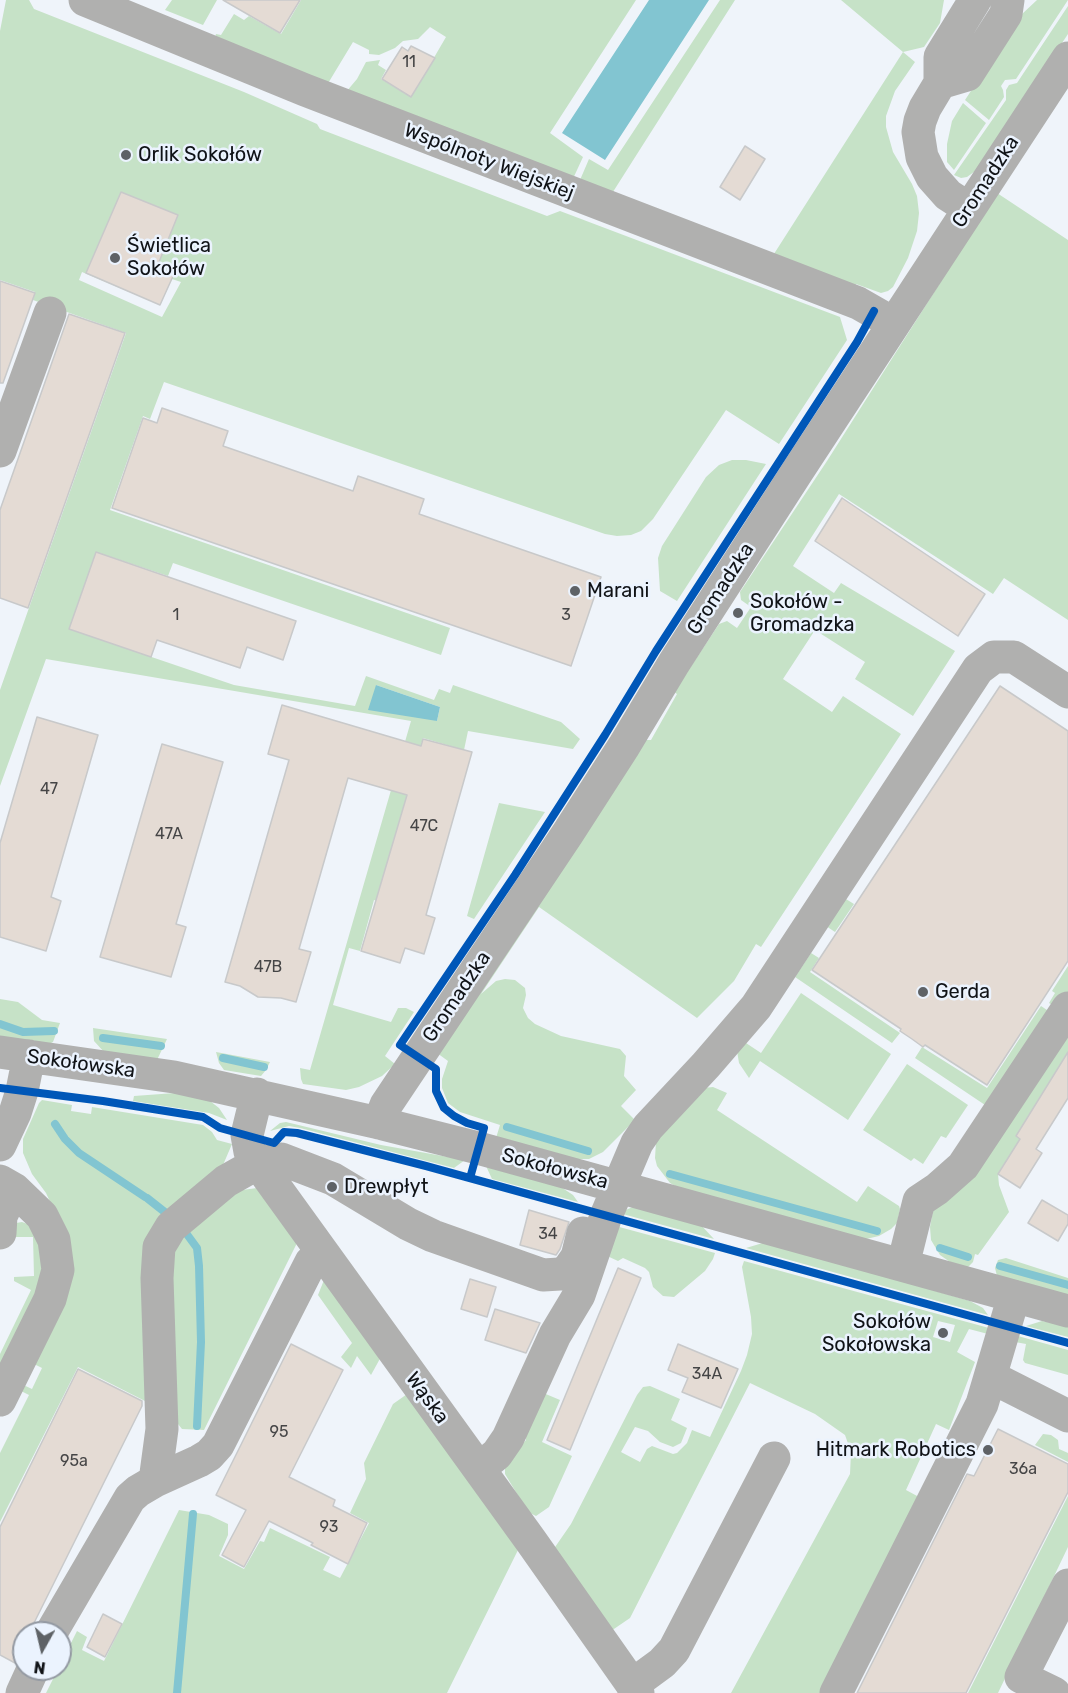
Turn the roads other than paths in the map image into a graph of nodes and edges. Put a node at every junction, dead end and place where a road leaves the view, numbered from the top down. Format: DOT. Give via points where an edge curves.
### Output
graph roads {
  1 [pos="85,0"];
  2 [pos="975,0"];
  3 [pos="1008,0"];
  4 [pos="1068,58"];
  5 [pos="940,84"];
  6 [pos="968,208"];
  7 [pos="50,313"];
  8 [pos="893,323"];
  9 [pos="0,451"];
  10 [pos="1068,692"];
  11 [pos="1068,1008"];
  12 [pos="14,1054"];
  13 [pos="257,1094"];
  14 [pos="379,1123"];
  15 [pos="0,1145"];
  16 [pos="258,1163"];
  17 [pos="607,1184"];
  18 [pos="7,1185"];
  19 [pos="0,1233"];
  20 [pos="322,1253"];
  21 [pos="903,1265"];
  22 [pos="1014,1296"];
  23 [pos="1068,1311"];
  24 [pos="991,1377"];
  25 [pos="0,1400"];
  26 [pos="1068,1416"];
  27 [pos="774,1458"];
  28 [pos="479,1469"];
  29 [pos="155,1481"];
  30 [pos="1068,1585"];
  31 [pos="58,1621"];
  32 [pos="635,1689"];
  33 [pos="836,1693"];
  34 [pos="1054,1693"];
  1 -- 8 [label="street, Wspólnoty Wiejskiej" via="314,94 858,303"];
  2 -- 5 [label="street" via="940,57"];
  3 -- 5 [label="street" via="1006,14 967,75"];
  4 -- 6 [label="street, Gromadzka"];
  5 -- 6 [label="street" via="920,120 919,148 940,188"];
  6 -- 8 [label="street, Gromadzka"];
  7 -- 9 [label="street"];
  8 -- 14 [label="street, Gromadzka" via="568,833 386,1105"];
  10 -- 17 [label="street" via="1014,657 993,657 982,664 779,973 739,1027 648,1127"];
  11 -- 21 [label="street" via="963,1166 919,1201"];
  12 -- 13 [label="street, Sokołowska" via="174,1077"];
  12 -- 15 [label="street" via="22,1091"];
  13 -- 14 [label="street, Sokołowska"];
  13 -- 16 [label="street, Wąska" via="247,1140"];
  14 -- 17 [label="street, Sokołowska"];
  16 -- 17 [label="street" via="281,1159 333,1179 434,1236 551,1276 573,1264"];
  16 -- 20 [label="street, Wąska"];
  16 -- 29 [label="street" via="226,1181 171,1227 159,1247 162,1429"];
  17 -- 21 [label="street, Sokołowska"];
  17 -- 28 [label="street" via="579,1295 555,1335 508,1438"];
  18 -- 19 [label="street"];
  18 -- 25 [label="street" via="42,1216 54,1240 58,1270 50,1299"];
  20 -- 28 [label="street, Wąska"];
  20 -- 29 [label="street" via="311,1262 218,1445 199,1461"];
  21 -- 22 [label="street, Sokołowska"];
  22 -- 23 [label="street, Sokołowska"];
  22 -- 24 [label="street"];
  24 -- 26 [label="street"];
  24 -- 33 [label="street" via="974,1420"];
  27 -- 32 [label="street" via="678,1643"];
  28 -- 32 [label="street, Wąska"];
  29 -- 31 [label="street" via="125,1504"];
  30 -- 34 [label="street" via="1021,1677"];
}
